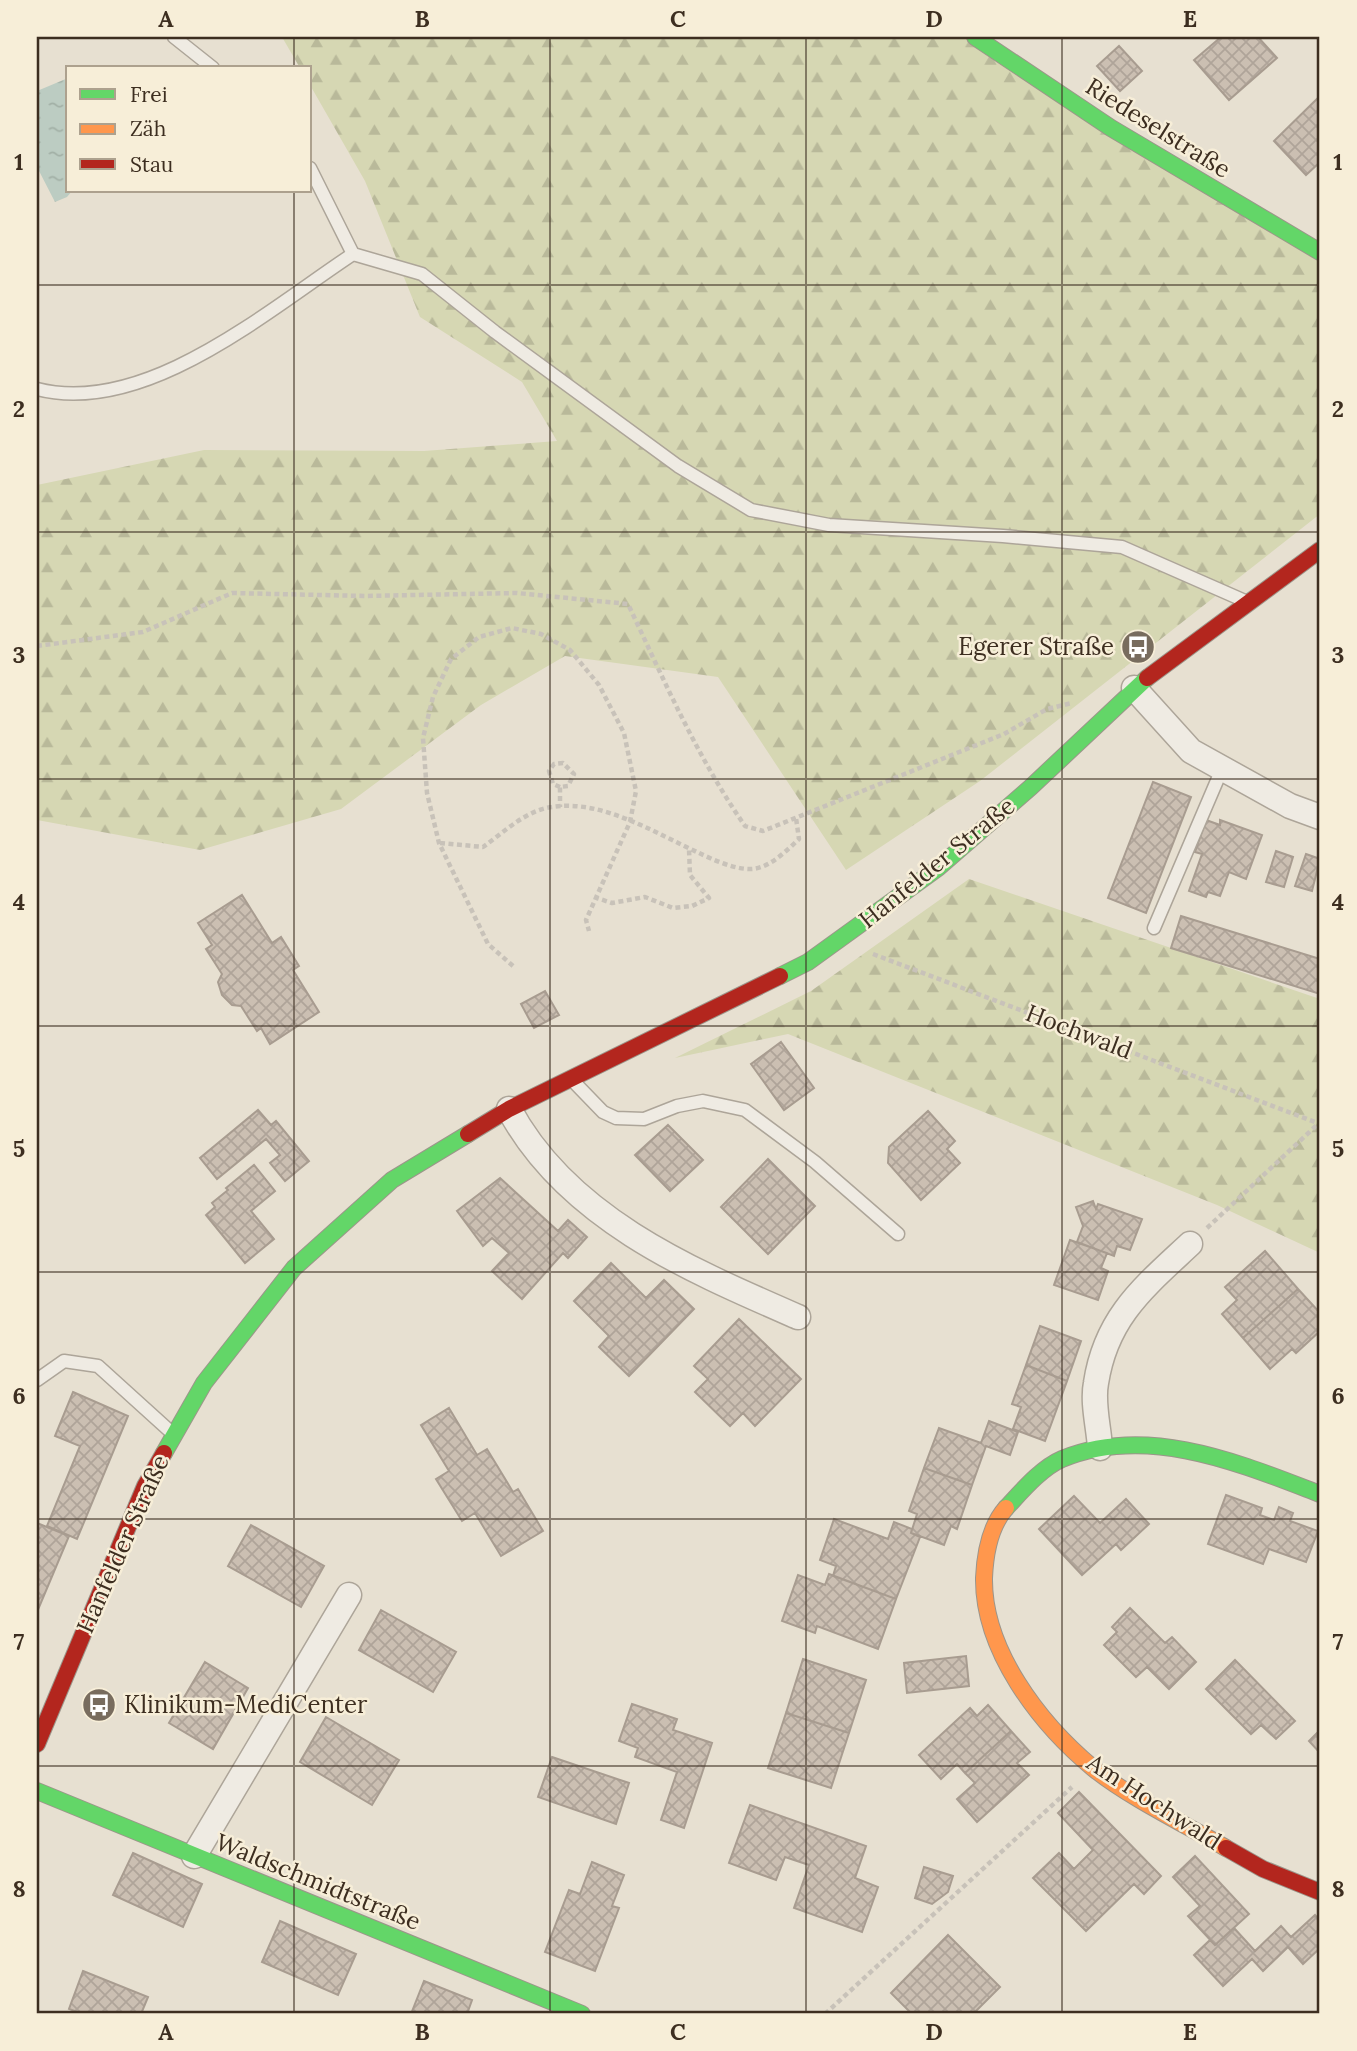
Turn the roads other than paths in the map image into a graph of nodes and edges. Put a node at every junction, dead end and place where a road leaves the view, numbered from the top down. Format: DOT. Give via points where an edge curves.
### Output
graph roads {
  1 [pos="975,37"];
  2 [pos="178,38"];
  3 [pos="211,66"];
  4 [pos="312,172"];
  5 [pos="1320,252"];
  6 [pos="353,254"];
  7 [pos="37,389"];
  8 [pos="1320,550"];
  9 [pos="1247,602"];
  10 [pos="1134,688"];
  11 [pos="1222,769"];
  12 [pos="1320,817"];
  13 [pos="1154,928"];
  14 [pos="570,1079"];
  15 [pos="509,1109"];
  16 [pos="898,1234"];
  17 [pos="1190,1244"];
  18 [pos="798,1317"];
  19 [pos="37,1380"];
  20 [pos="174,1435"];
  21 [pos="1100,1448"];
  22 [pos="1320,1494"];
  23 [pos="349,1594"];
  24 [pos="37,1744"];
  25 [pos="37,1791"];
  26 [pos="194,1856"];
  27 [pos="1320,1892"];
  28 [pos="582,2014"];
  1 -- 5 [label="street, Riedeselstraße" via="1111,128"];
  2 -- 3 [label="lane"];
  4 -- 6 [label="lane"];
  6 -- 7 [label="lane" via="230,338 163,373 106,392"];
  6 -- 9 [label="lane" via="422,274 667,458 751,510 829,525 1122,547"];
  8 -- 9 [label="street, Hanfelder Straße"];
  9 -- 10 [label="street, Hanfelder Straße"];
  10 -- 11 [label="street" via="1191,751"];
  10 -- 14 [label="street, Hanfelder Straße" via="1031,788 938,869 808,962"];
  11 -- 12 [label="street"];
  11 -- 13 [label="lane"];
  14 -- 15 [label="street, Hanfelder Straße"];
  14 -- 16 [label="lane" via="603,1112 616,1118 644,1119 677,1105 703,1101 744,1110 816,1162"];
  15 -- 18 [label="street" via="556,1175 599,1210 682,1267"];
  15 -- 20 [label="street, Hanfelder Straße" via="392,1180 294,1268 204,1383"];
  17 -- 21 [label="street" via="1132,1298 1111,1329 1095,1385"];
  19 -- 20 [label="lane" via="64,1361 98,1366"];
  20 -- 24 [label="street, Hanfelder Straße" via="145,1486"];
  21 -- 22 [label="street, Am Hochwald" via="1158,1444 1249,1467"];
  21 -- 27 [label="street, Am Hochwald" via="1060,1460 1001,1514 985,1555 984,1600 1001,1657 1038,1711 1093,1768 1263,1869"];
  23 -- 26 [label="street"];
  25 -- 26 [label="street, Waldschmidtstraße"];
  26 -- 28 [label="street, Waldschmidtstraße"];
}
